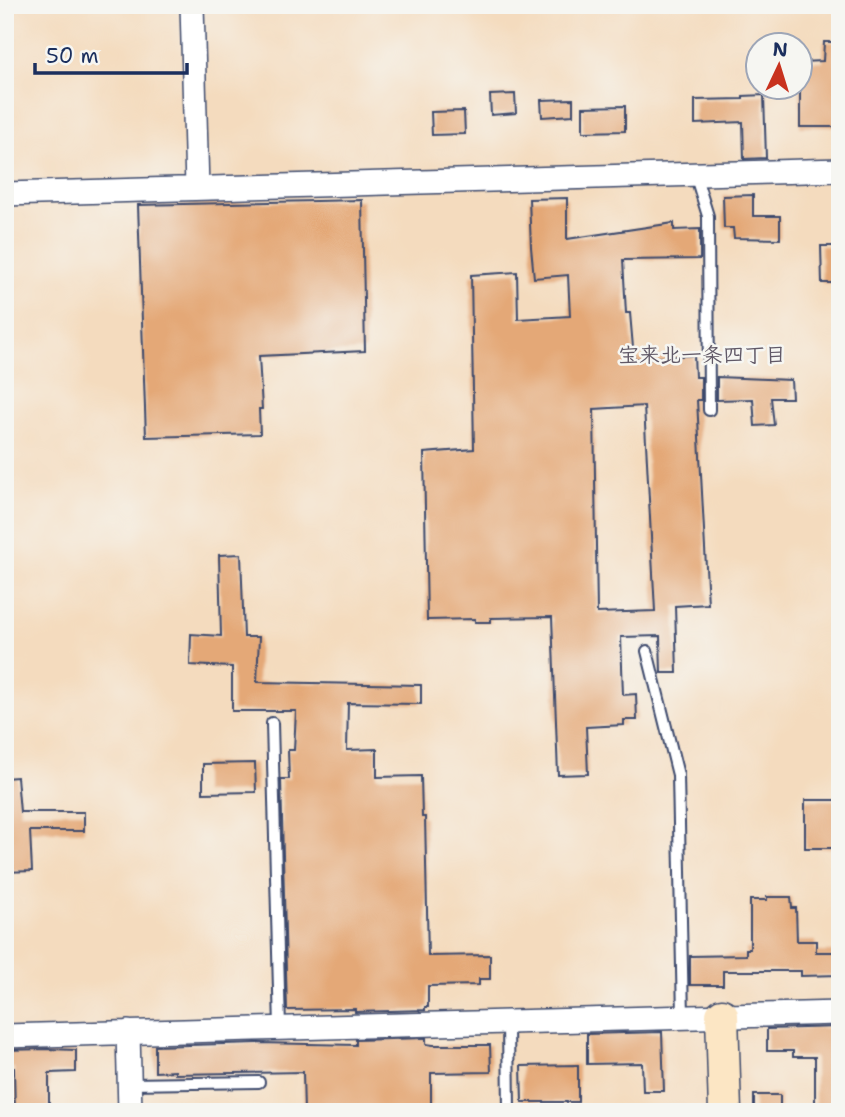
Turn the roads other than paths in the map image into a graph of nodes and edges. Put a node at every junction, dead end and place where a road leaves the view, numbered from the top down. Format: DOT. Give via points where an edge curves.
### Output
graph roads {
  1 [pos="192,5"];
  2 [pos="840,170"];
  3 [pos="695,174"];
  4 [pos="197,188"];
  5 [pos="5,194"];
  6 [pos="709,410"];
  7 [pos="646,651"];
  8 [pos="272,723"];
  9 [pos="840,1013"];
  10 [pos="722,1015"];
  11 [pos="683,1017"];
  12 [pos="508,1021"];
  13 [pos="280,1028"];
  14 [pos="128,1032"];
  15 [pos="5,1036"];
  16 [pos="259,1082"];
  17 [pos="129,1084"];
  18 [pos="130,1112"];
  19 [pos="509,1112"];
  20 [pos="725,1112"];
  1 -- 4 [label="street"];
  2 -- 3 [label="street"];
  3 -- 4 [label="street"];
  3 -- 6 [label="lane" via="708,216"];
  4 -- 5 [label="street"];
  7 -- 11 [label="lane" via="678,775"];
  8 -- 13 [label="lane"];
  9 -- 10 [label="street"];
  10 -- 11 [label="street"];
  10 -- 20 [label="street"];
  11 -- 12 [label="street"];
  12 -- 13 [label="street"];
  12 -- 19 [label="lane"];
  13 -- 14 [label="street"];
  14 -- 15 [label="street"];
  14 -- 17 [label="street"];
  16 -- 17 [label="lane"];
  17 -- 18 [label="street"];
}
